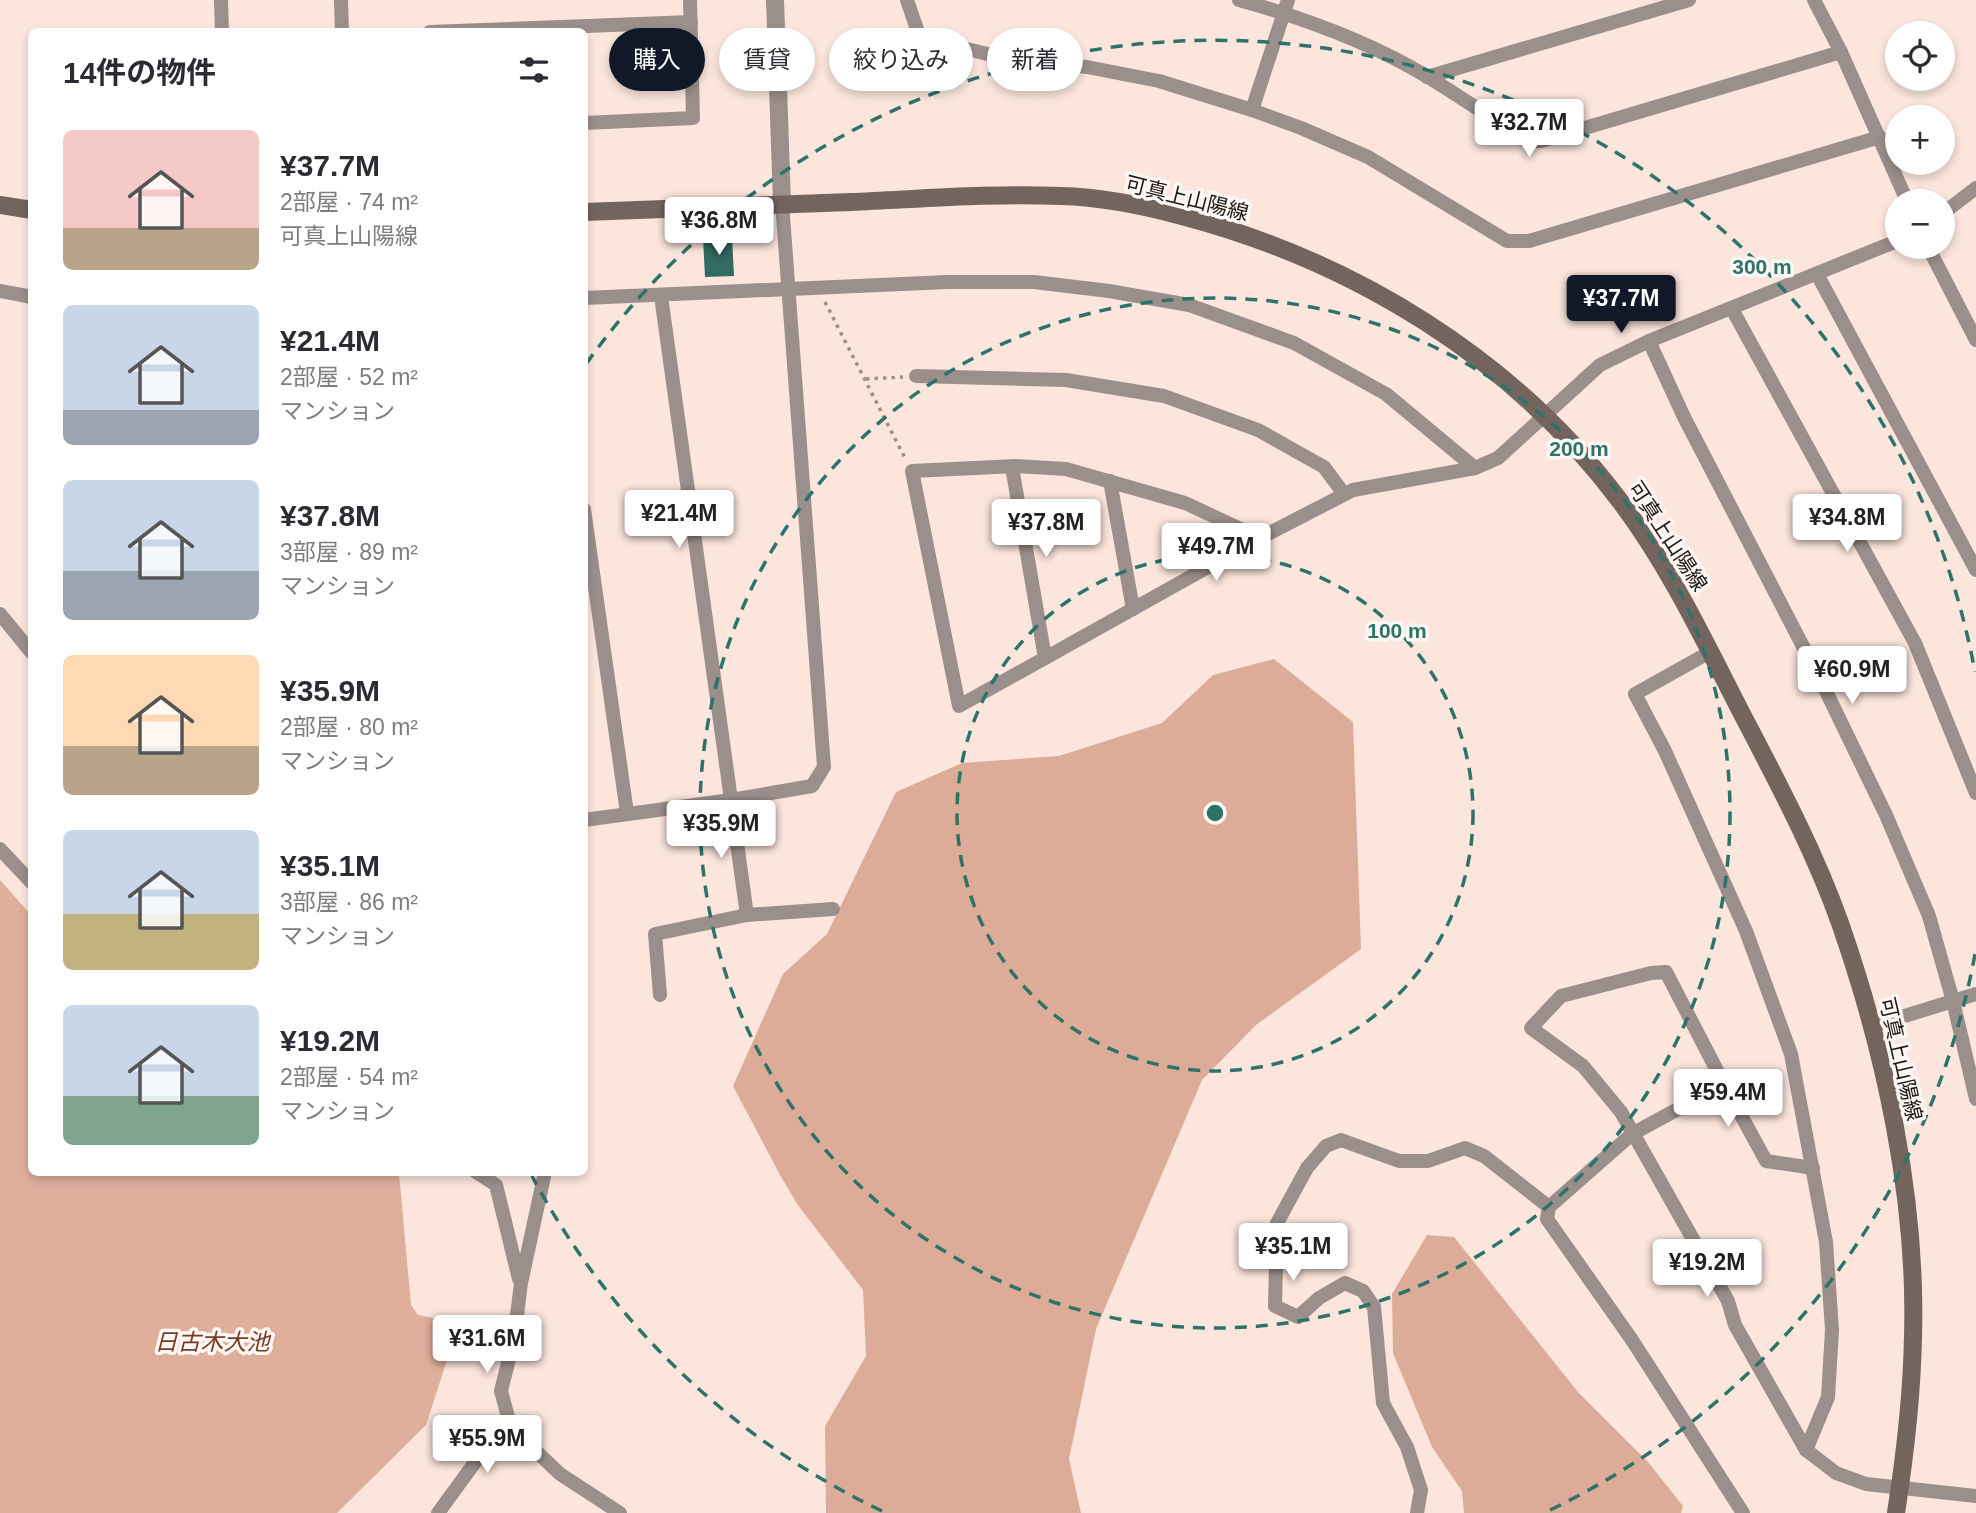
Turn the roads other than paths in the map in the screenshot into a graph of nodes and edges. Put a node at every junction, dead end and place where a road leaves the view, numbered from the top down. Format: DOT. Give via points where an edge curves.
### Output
graph roads {
  1 [pos="221,0"];
  2 [pos="341,0"];
  3 [pos="690,0"];
  4 [pos="775,0"];
  5 [pos="907,0"];
  6 [pos="1239,0"];
  7 [pos="1689,0"];
  8 [pos="1814,0"];
  9 [pos="1286,6"];
  10 [pos="691,22"];
  11 [pos="222,28"];
  12 [pos="342,28"];
  13 [pos="534,28"];
  14 [pos="1840,52"];
  15 [pos="1427,77"];
  16 [pos="1252,110"];
  17 [pos="588,123"];
  18 [pos="1880,137"];
  19 [pos="1976,188"];
  20 [pos="1902,189"];
  21 [pos="782,203"];
  22 [pos="1955,204"];
  23 [pos="0,205"];
  24 [pos="28,209"];
  25 [pos="588,212"];
  26 [pos="1885,246"];
  27 [pos="1934,259"];
  28 [pos="1817,274"];
  29 [pos="787,289"];
  30 [pos="0,291"];
  31 [pos="28,296"];
  32 [pos="661,296"];
  33 [pos="588,298"];
  34 [pos="1732,309"];
  35 [pos="1649,341"];
  36 [pos="1976,341"];
  37 [pos="916,376"];
  38 [pos="1546,416"];
  39 [pos="1012,467"];
  40 [pos="1475,468"];
  41 [pos="1110,481"];
  42 [pos="1344,494"];
  43 [pos="588,537"];
  44 [pos="1260,538"];
  45 [pos="1976,570"];
  46 [pos="1133,609"];
  47 [pos="0,614"];
  48 [pos="28,648"];
  49 [pos="1710,652"];
  50 [pos="1045,658"];
  51 [pos="1976,793"];
  52 [pos="730,800"];
  53 [pos="627,813"];
  54 [pos="588,819"];
  55 [pos="0,849"];
  56 [pos="28,879"];
  57 [pos="833,909"];
  58 [pos="747,915"];
  59 [pos="1976,994"];
  60 [pos="660,995"];
  61 [pos="1953,1001"];
  62 [pos="1872,1026"];
  63 [pos="1724,1084"];
  64 [pos="1976,1099"];
  65 [pos="1632,1134"];
  66 [pos="1813,1168"];
  67 [pos="483,1176"];
  68 [pos="544,1176"];
  69 [pos="1549,1207"];
  70 [pos="521,1283"];
  71 [pos="508,1417"];
  72 [pos="1806,1450"];
  73 [pos="1900,1489"];
  74 [pos="1976,1496"];
  75 [pos="438,1513"];
  76 [pos="620,1513"];
  77 [pos="1417,1513"];
  78 [pos="1743,1513"];
  79 [pos="1896,1513"];
  1 -- 11 [label="street"];
  2 -- 12 [label="street"];
  3 -- 10 [label="street"];
  4 -- 21 [label="street"];
  5 -- 16 [label="street" via="920,38 1009,59 1159,81"];
  6 -- 9 [label="street"];
  7 -- 15 [label="street"];
  8 -- 14 [label="street"];
  9 -- 15 [label="street"];
  9 -- 16 [label="street"];
  10 -- 13 [label="street"];
  10 -- 17 [label="street" via="694,118"];
  14 -- 15 [label="street" via="1541,141 1527,141"];
  14 -- 18 [label="street"];
  16 -- 18 [label="street" via="1368,157 1507,241 1530,242"];
  18 -- 20 [label="street"];
  19 -- 22 [label="street"];
  21 -- 25 [label="main road, 可真上山陽線"];
  21 -- 29 [label="street"];
  21 -- 38 [label="main road, 可真上山陽線" via="1067,195 1176,214 1310,259 1410,310"];
  23 -- 24 [label="main road"];
  26 -- 28 [label="street"];
  27 -- 36 [label="street"];
  28 -- 34 [label="street"];
  28 -- 45 [label="street"];
  29 -- 32 [label="street"];
  29 -- 40 [label="street" via="1034,282 1189,305 1294,343 1386,394"];
  29 -- 52 [label="street" via="824,768 812,786"];
  30 -- 31 [label="street"];
  32 -- 33 [label="street"];
  32 -- 52 [label="street"];
  34 -- 35 [label="street"];
  34 -- 51 [label="street" via="1915,643"];
  35 -- 38 [label="street" via="1600,365"];
  35 -- 61 [label="street" via="1886,815 1929,916"];
  37 -- 42 [label="street" via="1066,380 1164,396 1258,430 1324,467"];
  38 -- 40 [label="street" via="1498,458"];
  38 -- 49 [label="main road, 可真上山陽線" via="1619,499 1653,548"];
  39 -- 41 [label="street" via="1066,469"];
  39 -- 50 [label="street"];
  39 -- 50 [label="street" via="912,471 959,706"];
  40 -- 42 [label="street"];
  41 -- 44 [label="street" via="1185,503"];
  41 -- 46 [label="street"];
  42 -- 44 [label="street"];
  43 -- 53 [label="street"];
  44 -- 46 [label="street"];
  46 -- 50 [label="street"];
  47 -- 48 [label="street"];
  49 -- 62 [label="main road, 可真上山陽線" via="1811,852 1839,920"];
  49 -- 66 [label="street" via="1635,694 1746,931 1791,1054"];
  52 -- 53 [label="street"];
  52 -- 58 [label="street"];
  53 -- 54 [label="street"];
  55 -- 56 [label="street"];
  57 -- 58 [label="street"];
  58 -- 60 [label="street" via="655,934"];
  59 -- 61 [label="street"];
  61 -- 62 [label="street"];
  61 -- 64 [label="street"];
  62 -- 73 [label="main road, 可真上山陽線" via="1902,1175 1911,1258 1913,1334"];
  63 -- 65 [label="street"];
  63 -- 65 [label="street" via="1666,972 1561,996 1531,1028 1583,1066 1621,1112"];
  63 -- 66 [label="street" via="1766,1161"];
  65 -- 69 [label="street"];
  65 -- 72 [label="street" via="1728,1301 1735,1325"];
  66 -- 72 [label="street" via="1826,1242 1832,1330 1828,1397"];
  67 -- 70 [label="street" via="496,1185"];
  68 -- 70 [label="street"];
  69 -- 77 [label="street" via="1484,1156 1465,1148 1428,1161 1399,1161 1341,1140 1326,1146 1307,1168 1277,1223 1275,1306 1298,1317 1345,1283 1363,1291 1374,1307 1382,1403 1407,1447 1421,1490"];
  69 -- 78 [label="street" via="1547,1219 1632,1340"];
  70 -- 71 [label="street" via="501,1391"];
  71 -- 75 [label="street"];
  71 -- 76 [label="street" via="520,1436 560,1474"];
  72 -- 73 [label="street" via="1836,1473"];
  73 -- 74 [label="street"];
  73 -- 79 [label="main road, 可真上山陽線"];
}
